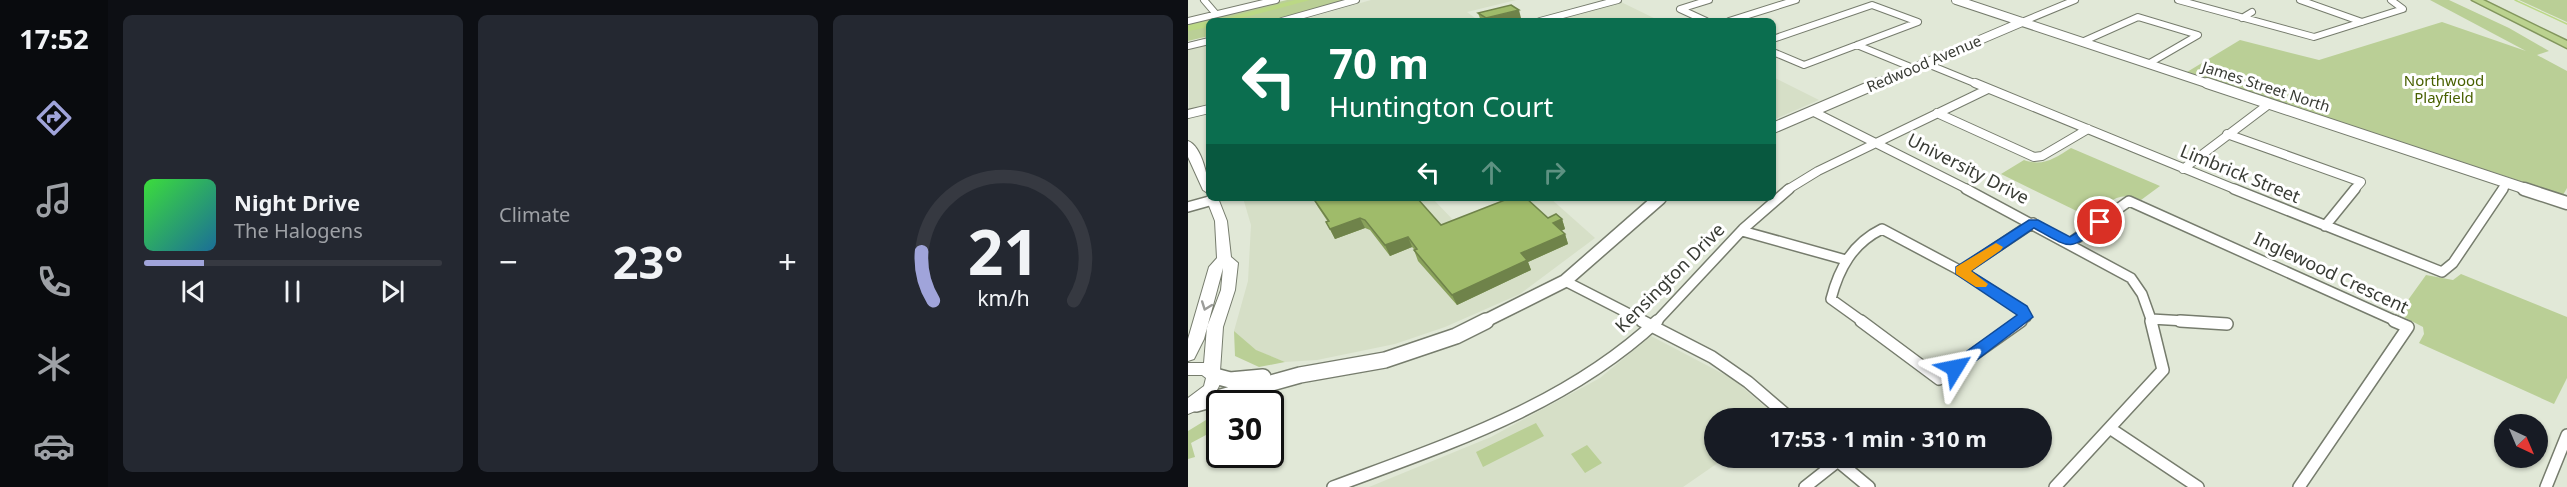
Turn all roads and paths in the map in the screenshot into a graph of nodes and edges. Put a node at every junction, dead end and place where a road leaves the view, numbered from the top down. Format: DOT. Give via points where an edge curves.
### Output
graph roads {
  1 [pos="1204,0"];
  2 [pos="1276,0"];
  3 [pos="1356,0"];
  4 [pos="1618,0"];
  5 [pos="1709,0"];
  6 [pos="1796,0"];
  7 [pos="1956,0"];
  8 [pos="2075,0"];
  9 [pos="2178,0"];
  10 [pos="2300,0"];
  11 [pos="2391,0"];
  12 [pos="2476,0"];
  13 [pos="2483,0"];
  14 [pos="2252,12"];
  15 [pos="1216,14"];
  16 [pos="1293,18"];
  17 [pos="1551,18"];
  18 [pos="1700,18"];
  19 [pos="1739,18"];
  20 [pos="2242,18"];
  21 [pos="1188,21"];
  22 [pos="2022,22"];
  23 [pos="2362,22"];
  24 [pos="1776,38"];
  25 [pos="1206,41"];
  26 [pos="2082,42"];
  27 [pos="2567,43"];
  28 [pos="1857,45"];
  29 [pos="1188,46"];
  30 [pos="1776,53"];
  31 [pos="1924,63"];
  32 [pos="2148,64"];
  33 [pos="1913,68"];
  34 [pos="1988,89"];
  35 [pos="2269,104"];
  36 [pos="1206,110"];
  37 [pos="1812,111"];
  38 [pos="1936,113"];
  39 [pos="1188,114"];
  40 [pos="1776,127"];
  41 [pos="2088,129"];
  42 [pos="2227,134"];
  43 [pos="1876,142"];
  44 [pos="1188,144"];
  45 [pos="2182,169"];
  46 [pos="2507,183"];
  47 [pos="1206,185"];
  48 [pos="1206,198"];
  49 [pos="1213,201"];
  50 [pos="1657,201"];
  51 [pos="1775,201"];
  52 [pos="1776,201"];
  53 [pos="2567,203"];
  54 [pos="1188,207"];
  55 [pos="2033,223"];
  56 [pos="2325,226"];
  57 [pos="1742,231"];
  58 [pos="2070,243"];
  59 [pos="1224,259"];
  60 [pos="1846,260"];
  61 [pos="1961,271"];
  62 [pos="1565,281"];
  63 [pos="2151,319"];
  64 [pos="2227,324"];
  65 [pos="1652,326"];
  66 [pos="1188,355"];
  67 [pos="1188,369"];
  68 [pos="1214,374"];
  69 [pos="1300,375"];
  70 [pos="1191,406"];
  71 [pos="1778,408"];
  72 [pos="2111,429"];
  73 [pos="2567,435"];
  74 [pos="1826,468"];
  75 [pos="1847,468"];
  76 [pos="1333,487"];
  77 [pos="1805,487"];
  78 [pos="1869,487"];
  79 [pos="2055,487"];
  80 [pos="2198,487"];
  81 [pos="2299,487"];
  82 [pos="2546,487"];
  1 -- 15 [label="street"];
  2 -- 15 [label="street"];
  3 -- 16 [label="street"];
  4 -- 17 [label="street"];
  5 -- 18 [label="street" via="1680,9"];
  6 -- 19 [label="street"];
  7 -- 22 [label="street, James Street North"];
  8 -- 22 [label="street, Redwood Avenue"];
  9 -- 20 [label="street"];
  10 -- 23 [label="street"];
  11 -- 23 [label="street" via="2403,9"];
  12 -- 27 [label="highway"];
  13 -- 27 [label="highway"];
  14 -- 20 [label="street"];
  15 -- 21 [label="street"];
  20 -- 23 [label="street" via="2314,37"];
  22 -- 26 [label="street, James Street North"];
  22 -- 31 [label="street, Redwood Avenue"];
  24 -- 28 [label="street" via="1872,5 1918,22"];
  25 -- 29 [label="street"];
  26 -- 32 [label="street, James Street North"];
  26 -- 32 [label="street" via="2138,17 2198,35"];
  28 -- 30 [label="street" via="1804,65"];
  28 -- 33 [label="street"];
  31 -- 33 [label="street, Redwood Avenue"];
  31 -- 34 [label="street, Limbrick Street"];
  32 -- 35 [label="street, James Street North"];
  33 -- 37 [label="street, Redwood Avenue"];
  34 -- 38 [label="street, Kensington Drive"];
  34 -- 41 [label="street, Limbrick Street"];
  35 -- 42 [label="street"];
  35 -- 46 [label="street, James Street North"];
  36 -- 39 [label="street"];
  37 -- 40 [label="street, Redwood Avenue"];
  37 -- 43 [label="street, University Drive"];
  38 -- 41 [label="street" via="2034,157"];
  38 -- 43 [label="street, Kensington Drive"];
  41 -- 45 [label="street, Limbrick Street"];
  42 -- 45 [label="street"];
  42 -- 56 [label="street" via="2361,182"];
  43 -- 52 [label="street, Kensington Drive" via="1790,188"];
  43 -- 55 [label="street, University Drive"];
  44 -- 47 [label="main road"];
  45 -- 56 [label="street, Limbrick Street"];
  46 -- 53 [label="street, James Street North"];
  46 -- 56 [label="street, Limbrick Street" via="2453,263 2442,272"];
  48 -- 54 [label="street"];
  49 -- 59 [label="main road" via="1221,221"];
  50 -- 62 [label="street"];
  51 -- 57 [label="street, Kensington Drive"];
  55 -- 58 [label="street, University Drive"];
  55 -- 61 [label="street"];
  57 -- 60 [label="street"];
  57 -- 65 [label="street, Kensington Drive"];
  58 -- 63 [label="street, University Drive" via="2132,278"];
  58 -- 81 [label="street, Inglewood Crescent" via="2129,201 2408,327"];
  59 -- 66 [label="main road, one-way" via="1216,267"];
  59 -- 68 [label="main road" via="1232,263 1215,327"];
  60 -- 61 [label="street" via="1867,235 1882,229"];
  60 -- 61 [label="street" via="1835,280 1831,300 1939,379 2026,317 2022,310"];
  62 -- 65 [label="street"];
  62 -- 69 [label="street" via="1456,336 1385,360"];
  63 -- 64 [label="street"];
  63 -- 72 [label="street, University Drive" via="2163,370"];
  65 -- 71 [label="street" via="1712,357"];
  65 -- 76 [label="street, Kensington Drive" via="1614,358 1541,402 1474,434"];
  67 -- 68 [label="main road"];
  68 -- 69 [label="street" via="1230,380"];
  68 -- 70 [label="main road" via="1211,389"];
  69 -- 70 [label="street"];
  72 -- 79 [label="street, University Drive"];
  72 -- 80 [label="street"];
  73 -- 82 [label="street"];
  74 -- 77 [label="street"];
  75 -- 78 [label="street"];
}
